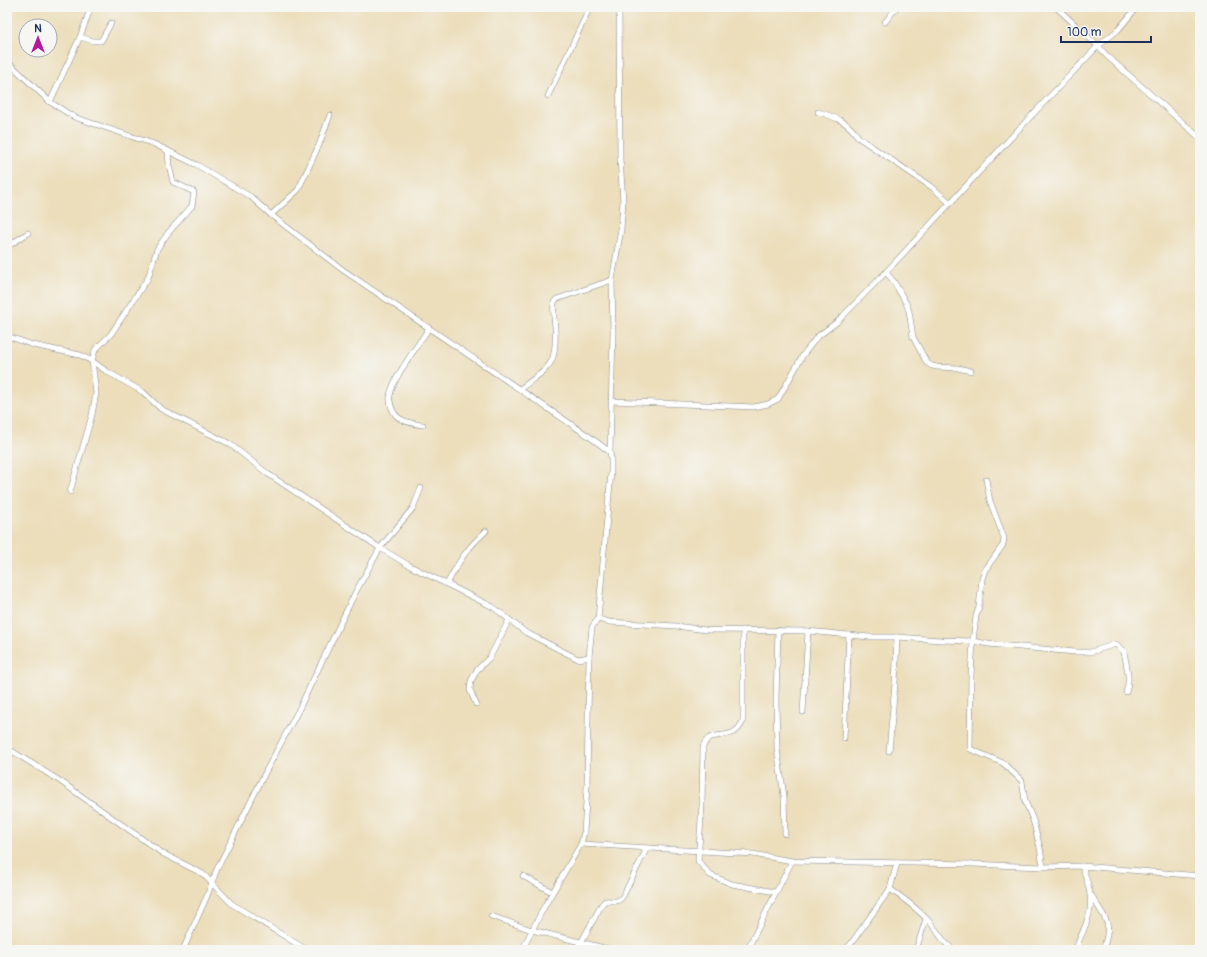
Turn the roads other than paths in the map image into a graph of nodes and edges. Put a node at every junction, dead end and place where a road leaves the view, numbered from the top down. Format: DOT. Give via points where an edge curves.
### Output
graph roads {
  1 [pos="91,7"];
  2 [pos="590,7"];
  3 [pos="619,7"];
  4 [pos="897,7"];
  5 [pos="1056,7"];
  6 [pos="1137,7"];
  7 [pos="885,22"];
  8 [pos="111,23"];
  9 [pos="80,37"];
  10 [pos="1098,46"];
  11 [pos="7,61"];
  12 [pos="548,96"];
  13 [pos="50,102"];
  14 [pos="818,112"];
  15 [pos="330,115"];
  16 [pos="1200,138"];
  17 [pos="168,151"];
  18 [pos="949,202"];
  19 [pos="271,215"];
  20 [pos="28,233"];
  21 [pos="7,246"];
  22 [pos="886,272"];
  23 [pos="612,280"];
  24 [pos="429,328"];
  25 [pos="7,336"];
  26 [pos="92,361"];
  27 [pos="971,371"];
  28 [pos="520,389"];
  29 [pos="611,401"];
  30 [pos="423,425"];
  31 [pos="610,452"];
  32 [pos="986,480"];
  33 [pos="422,488"];
  34 [pos="70,492"];
  35 [pos="486,531"];
  36 [pos="380,548"];
  37 [pos="447,584"];
  38 [pos="598,619"];
  39 [pos="509,620"];
  40 [pos="743,630"];
  41 [pos="778,630"];
  42 [pos="808,631"];
  43 [pos="849,635"];
  44 [pos="897,637"];
  45 [pos="972,641"];
  46 [pos="589,657"];
  47 [pos="1126,692"];
  48 [pos="476,704"];
  49 [pos="803,712"];
  50 [pos="844,738"];
  51 [pos="7,748"];
  52 [pos="889,751"];
  53 [pos="785,834"];
  54 [pos="581,844"];
  55 [pos="646,848"];
  56 [pos="700,851"];
  57 [pos="792,861"];
  58 [pos="897,863"];
  59 [pos="1082,866"];
  60 [pos="1043,867"];
  61 [pos="523,876"];
  62 [pos="1200,876"];
  63 [pos="211,883"];
  64 [pos="890,889"];
  65 [pos="552,892"];
  66 [pos="775,892"];
  67 [pos="1091,894"];
  68 [pos="491,916"];
  69 [pos="926,919"];
  70 [pos="532,930"];
  71 [pos="581,941"];
  72 [pos="183,950"];
  73 [pos="307,950"];
  74 [pos="522,950"];
  75 [pos="577,950"];
  76 [pos="612,950"];
  77 [pos="747,950"];
  78 [pos="845,950"];
  79 [pos="916,950"];
  80 [pos="954,950"];
  81 [pos="1075,950"];
  82 [pos="1103,950"];
  1 -- 9 [label="street"];
  2 -- 12 [label="street"];
  3 -- 23 [label="street" via="620,159 623,201"];
  4 -- 7 [label="street"];
  5 -- 10 [label="street"];
  6 -- 10 [label="street" via="1118,30"];
  8 -- 9 [label="street" via="101,41"];
  9 -- 13 [label="street"];
  10 -- 16 [label="street"];
  10 -- 18 [label="street"];
  11 -- 13 [label="street"];
  13 -- 17 [label="street" via="74,117"];
  14 -- 18 [label="street" via="842,120 860,138"];
  15 -- 19 [label="street" via="298,190"];
  17 -- 19 [label="street" via="251,197"];
  17 -- 26 [label="street" via="174,182 194,192 192,206 157,249 148,278 111,334 95,350"];
  18 -- 22 [label="street"];
  19 -- 24 [label="street" via="343,270"];
  20 -- 21 [label="street"];
  22 -- 27 [label="street" via="906,303 912,337 928,363 937,367"];
  22 -- 29 [label="street" via="836,322 817,337 778,399 754,407"];
  23 -- 28 [label="street" via="554,302 554,356 547,369"];
  23 -- 29 [label="street"];
  24 -- 28 [label="street"];
  24 -- 30 [label="street" via="393,385 390,397 392,408 398,418"];
  25 -- 26 [label="street" via="32,345 80,355"];
  26 -- 34 [label="street" via="96,393"];
  26 -- 36 [label="street" via="143,392 161,409 230,444 268,474"];
  28 -- 31 [label="street"];
  29 -- 31 [label="street"];
  31 -- 38 [label="street" via="611,472"];
  32 -- 45 [label="street" via="990,501 1004,538 1003,545 985,570 982,579"];
  33 -- 36 [label="street" via="413,508"];
  35 -- 37 [label="street" via="468,547"];
  36 -- 37 [label="street"];
  36 -- 63 [label="street" via="355,593"];
  37 -- 39 [label="street" via="494,607"];
  38 -- 40 [label="street" via="706,630"];
  38 -- 46 [label="street" via="592,627"];
  39 -- 46 [label="street" via="525,632 578,659"];
  39 -- 48 [label="street" via="490,656 471,681 470,690"];
  40 -- 41 [label="street"];
  40 -- 56 [label="street" via="743,721 740,728 732,734 712,736 702,747"];
  41 -- 42 [label="street"];
  41 -- 53 [label="street" via="777,749 784,796"];
  42 -- 43 [label="street"];
  42 -- 49 [label="street"];
  43 -- 44 [label="street"];
  43 -- 50 [label="street"];
  44 -- 45 [label="street"];
  44 -- 52 [label="street"];
  45 -- 47 [label="street" via="1091,652 1116,644 1124,652 1128,676"];
  45 -- 60 [label="street" via="970,749 1003,763 1022,781"];
  46 -- 54 [label="street" via="587,787"];
  51 -- 63 [label="street" via="60,781 162,853 203,874"];
  54 -- 55 [label="street"];
  54 -- 65 [label="street"];
  55 -- 56 [label="street"];
  55 -- 71 [label="street" via="620,901 605,901 602,904"];
  56 -- 57 [label="street" via="753,854"];
  56 -- 66 [label="street" via="698,861 710,875 732,884"];
  57 -- 58 [label="street"];
  57 -- 66 [label="street"];
  58 -- 60 [label="street"];
  58 -- 64 [label="street"];
  59 -- 60 [label="street"];
  59 -- 62 [label="street"];
  59 -- 67 [label="street"];
  61 -- 65 [label="street"];
  63 -- 72 [label="street"];
  63 -- 73 [label="street" via="232,904"];
  64 -- 69 [label="street"];
  64 -- 78 [label="street"];
  65 -- 70 [label="street"];
  66 -- 77 [label="street"];
  67 -- 81 [label="street" via="1087,922"];
  67 -- 82 [label="street" via="1108,923"];
  68 -- 70 [label="street"];
  69 -- 79 [label="street"];
  69 -- 80 [label="street" via="947,946"];
  70 -- 71 [label="street"];
  70 -- 74 [label="street"];
  71 -- 75 [label="street"];
  71 -- 76 [label="street"];
}
